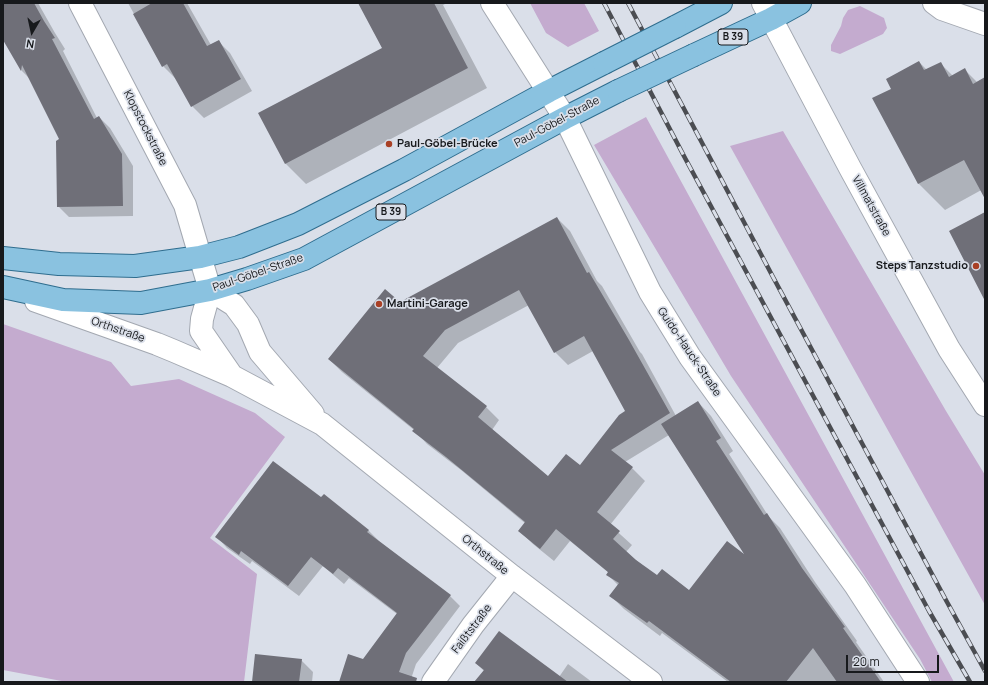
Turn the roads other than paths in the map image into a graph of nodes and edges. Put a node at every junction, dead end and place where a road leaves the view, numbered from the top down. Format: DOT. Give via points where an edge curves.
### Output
graph roads {
  1 [pos="80,3"];
  2 [pos="492,3"];
  3 [pos="721,3"];
  4 [pos="800,3"];
  5 [pos="934,3"];
  6 [pos="767,11"];
  7 [pos="985,24"];
  8 [pos="549,91"];
  9 [pos="565,118"];
  10 [pos="200,257"];
  11 [pos="3,258"];
  12 [pos="3,289"];
  13 [pos="210,290"];
  14 [pos="232,376"];
  15 [pos="985,405"];
  16 [pos="322,424"];
  17 [pos="512,576"];
  18 [pos="433,682"];
  19 [pos="651,682"];
  20 [pos="918,682"];
  1 -- 10 [label="street, Klopstockstraße" via="185,205"];
  2 -- 8 [label="street, Guido-Hauck-Straße"];
  3 -- 8 [label="main road, bridge"];
  4 -- 6 [label="main road, B 39"];
  5 -- 7 [label="street" via="942,9"];
  6 -- 9 [label="main road, Paul-Göbel-Straße / B 39, bridge" via="694,55"];
  6 -- 15 [label="street, Villmatstraße" via="949,349"];
  8 -- 9 [label="street, Guido-Hauck-Straße"];
  8 -- 10 [label="main road" via="298,224 240,247"];
  9 -- 13 [label="main road, Paul-Göbel-Straße / B 39" via="304,259"];
  9 -- 20 [label="street, Guido-Hauck-Straße" via="650,292 690,357 855,585"];
  10 -- 11 [label="main road" via="135,266 59,264"];
  10 -- 13 [label="street"];
  12 -- 13 [label="main road, Paul-Göbel-Straße / B 39" via="63,300 141,304"];
  12 -- 14 [label="street, Orthstraße" via="157,344"];
  13 -- 14 [label="street, Orthstraße" via="201,331"];
  13 -- 16 [label="street, Orthstraße" via="234,304 248,324 260,352"];
  14 -- 16 [label="street, Orthstraße"];
  16 -- 17 [label="street, Orthstraße"];
  17 -- 18 [label="street, Faißtstraße"];
  17 -- 19 [label="street, Orthstraße"];
}
